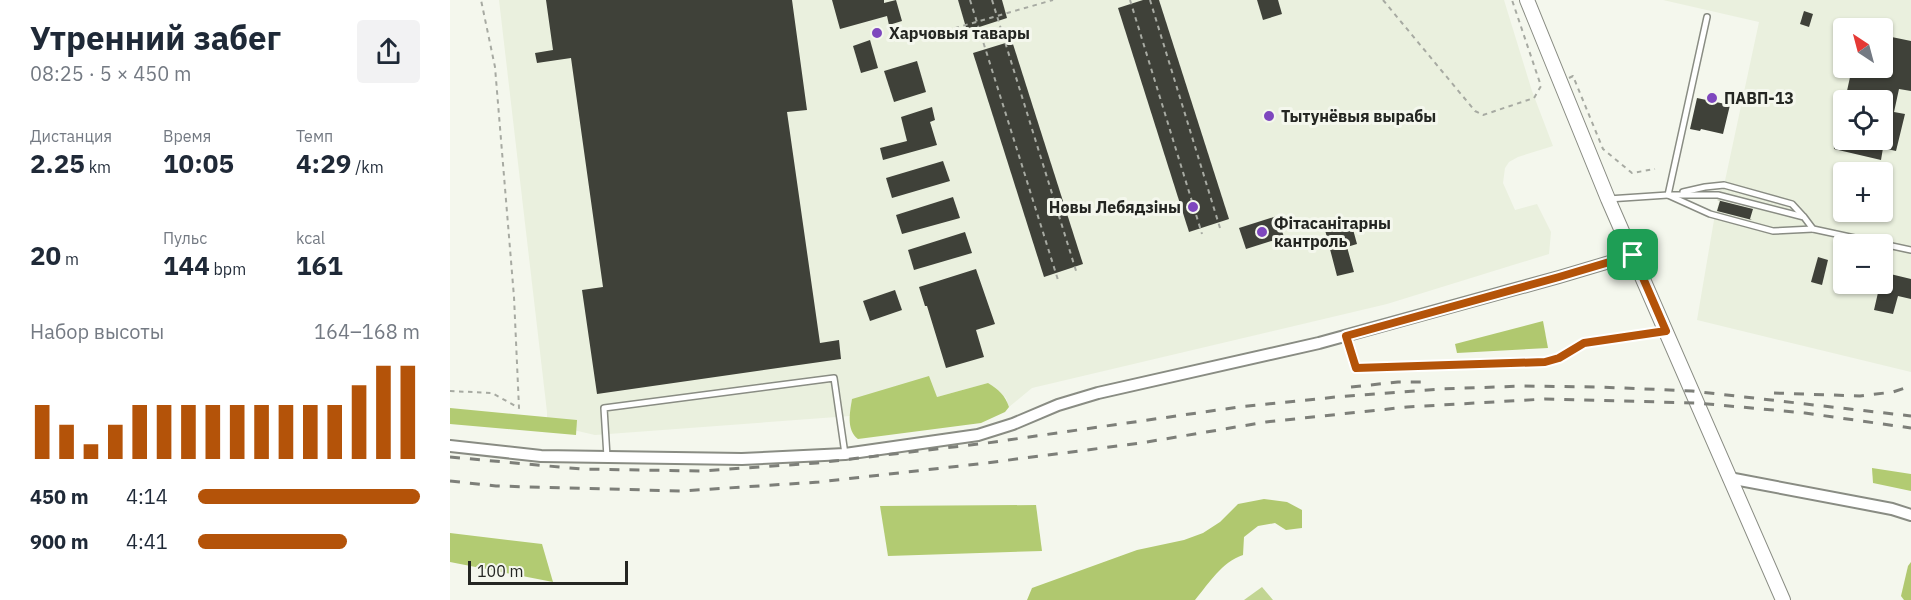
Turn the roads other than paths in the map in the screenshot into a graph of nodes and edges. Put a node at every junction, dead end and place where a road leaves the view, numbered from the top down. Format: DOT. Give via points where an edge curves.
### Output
graph roads {
  1 [pos="1527,0"];
  2 [pos="1707,17"];
  3 [pos="1670,195"];
  4 [pos="1608,199"];
  5 [pos="1804,217"];
  6 [pos="1814,229"];
  7 [pos="1911,250"];
  8 [pos="1633,255"];
  9 [pos="1666,331"];
  10 [pos="1346,336"];
  11 [pos="450,446"];
  12 [pos="845,454"];
  13 [pos="607,458"];
  14 [pos="1729,478"];
  15 [pos="1911,515"];
  16 [pos="1783,600"];
  1 -- 4 [label="street"];
  2 -- 3 [label="lane"];
  3 -- 4 [label="lane"];
  3 -- 5 [label="lane" via="1718,195"];
  3 -- 5 [label="lane" via="1724,185 1792,204"];
  3 -- 6 [label="lane" via="1710,214 1773,231"];
  4 -- 8 [label="street"];
  5 -- 6 [label="lane"];
  6 -- 7 [label="lane"];
  8 -- 9 [label="street"];
  8 -- 10 [label="street"];
  9 -- 10 [label="lane" via="1584,343 1545,362 1356,368"];
  9 -- 14 [label="street"];
  10 -- 12 [label="street" via="1098,393 978,435"];
  11 -- 13 [label="street" via="541,456"];
  12 -- 13 [label="street" via="742,459"];
  12 -- 13 [label="lane" via="834,378 604,408"];
  14 -- 15 [label="street"];
  14 -- 16 [label="street"];
}
